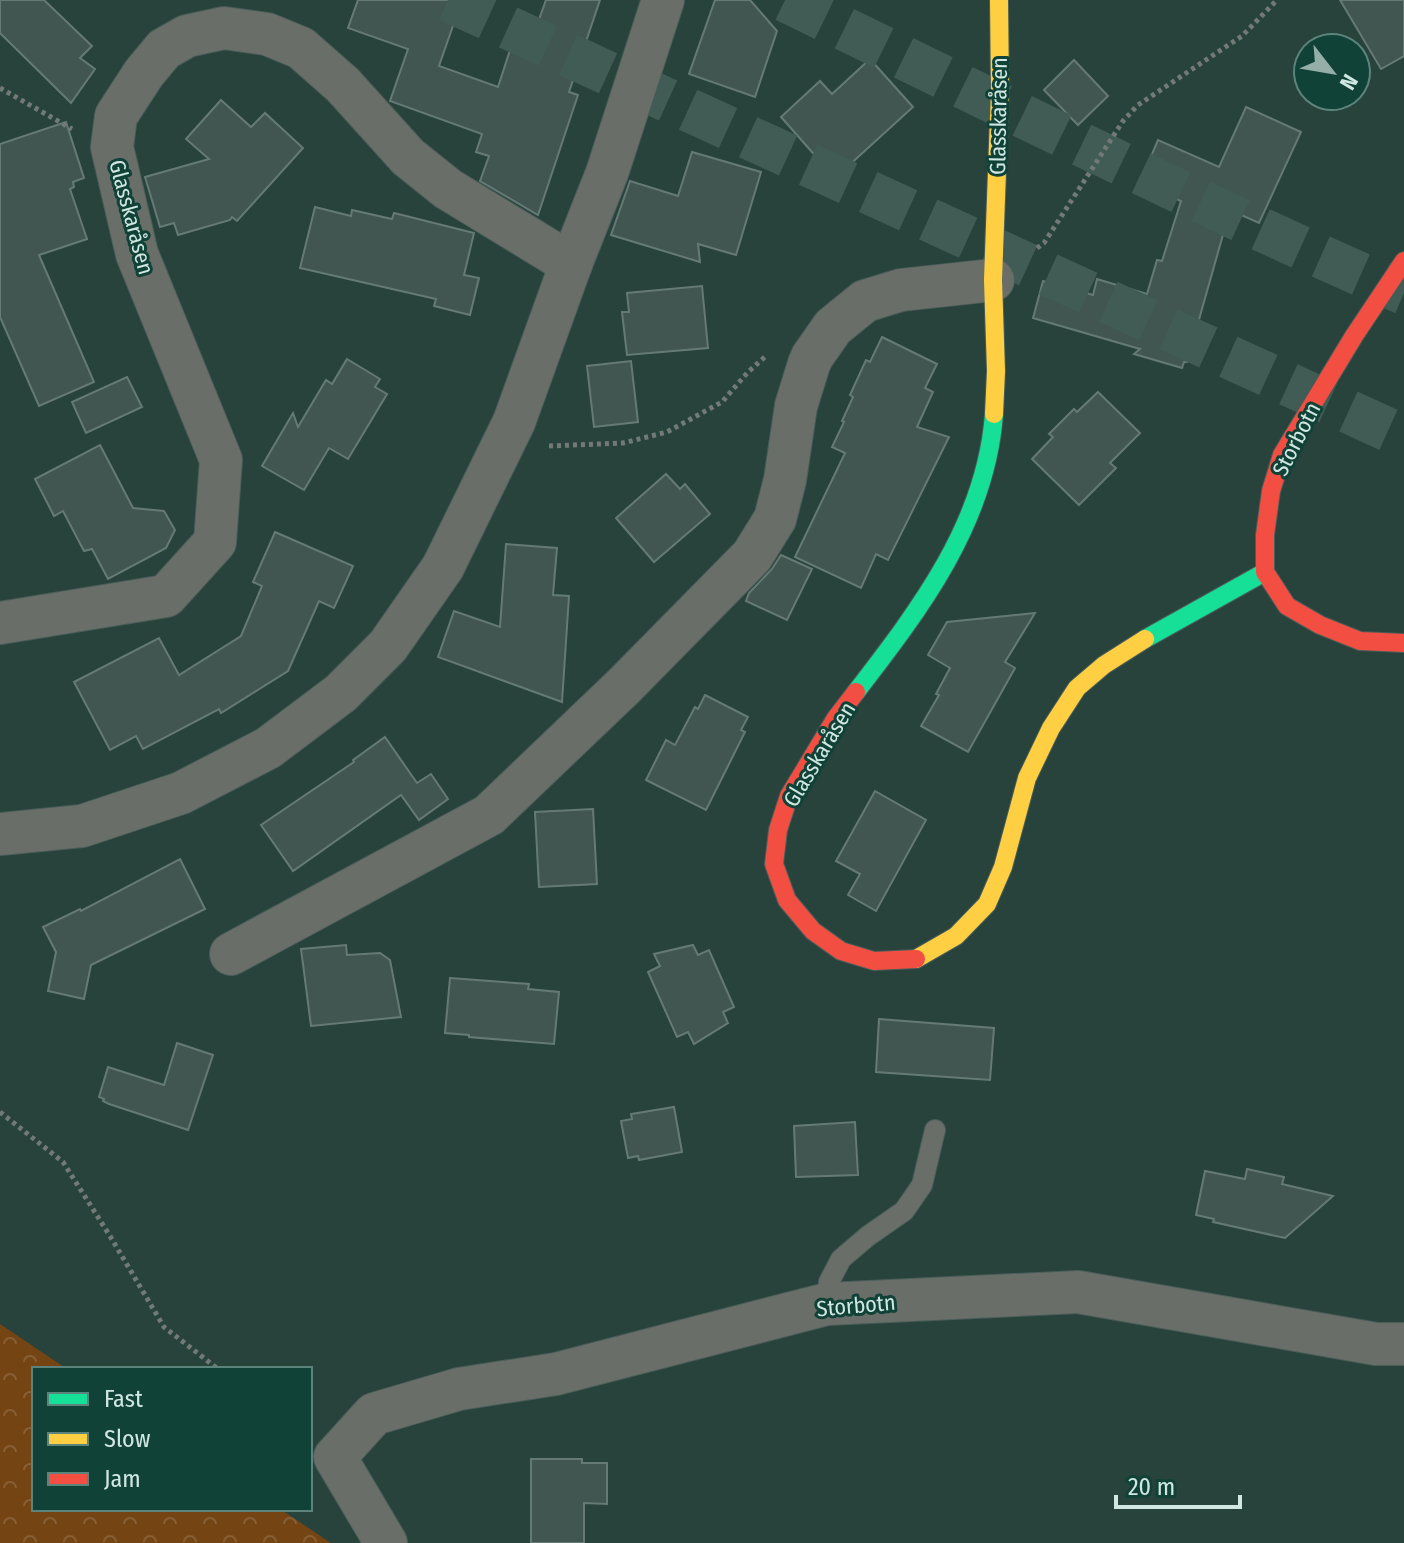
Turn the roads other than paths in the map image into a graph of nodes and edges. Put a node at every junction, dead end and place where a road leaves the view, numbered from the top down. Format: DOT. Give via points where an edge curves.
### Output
graph roads {
  1 [pos="663,0"];
  2 [pos="999,0"];
  3 [pos="1404,261"];
  4 [pos="571,264"];
  5 [pos="993,280"];
  6 [pos="1265,572"];
  7 [pos="0,623"];
  8 [pos="1404,643"];
  9 [pos="0,834"];
  10 [pos="231,954"];
  11 [pos="935,1130"];
  12 [pos="827,1304"];
  13 [pos="1404,1344"];
  14 [pos="386,1543"];
  1 -- 4 [label="street" via="607,173"];
  2 -- 5 [label="street, Glasskaråsen"];
  3 -- 6 [label="street, Storbotn" via="1282,455 1271,491"];
  4 -- 7 [label="street, Glasskaråsen" via="448,189 408,157 343,85 301,48 267,34 224,28 187,36 164,49 116,116 112,147 137,254 221,460 215,542 166,596"];
  4 -- 9 [label="street" via="514,422 443,567 388,646 341,693 268,748 181,793 82,826"];
  5 -- 6 [label="street, Glasskaråsen" via="994,419 982,482 931,591 836,718 789,796 778,830 774,864 787,900 813,931 841,951 874,961 915,959 956,936 987,904 1003,867 1027,778 1077,688 1139,642"];
  5 -- 10 [label="street" via="901,290 865,301 833,327 809,364 775,519 752,556 489,815"];
  6 -- 8 [label="street" via="1287,606 1320,625 1360,641"];
  11 -- 12 [label="lane" via="922,1185 904,1211 841,1259 829,1282"];
  12 -- 13 [label="street, Storbotn" via="1078,1292 1376,1344"];
  12 -- 14 [label="street, Storbotn" via="556,1374 459,1389 374,1414 335,1457"];
}
